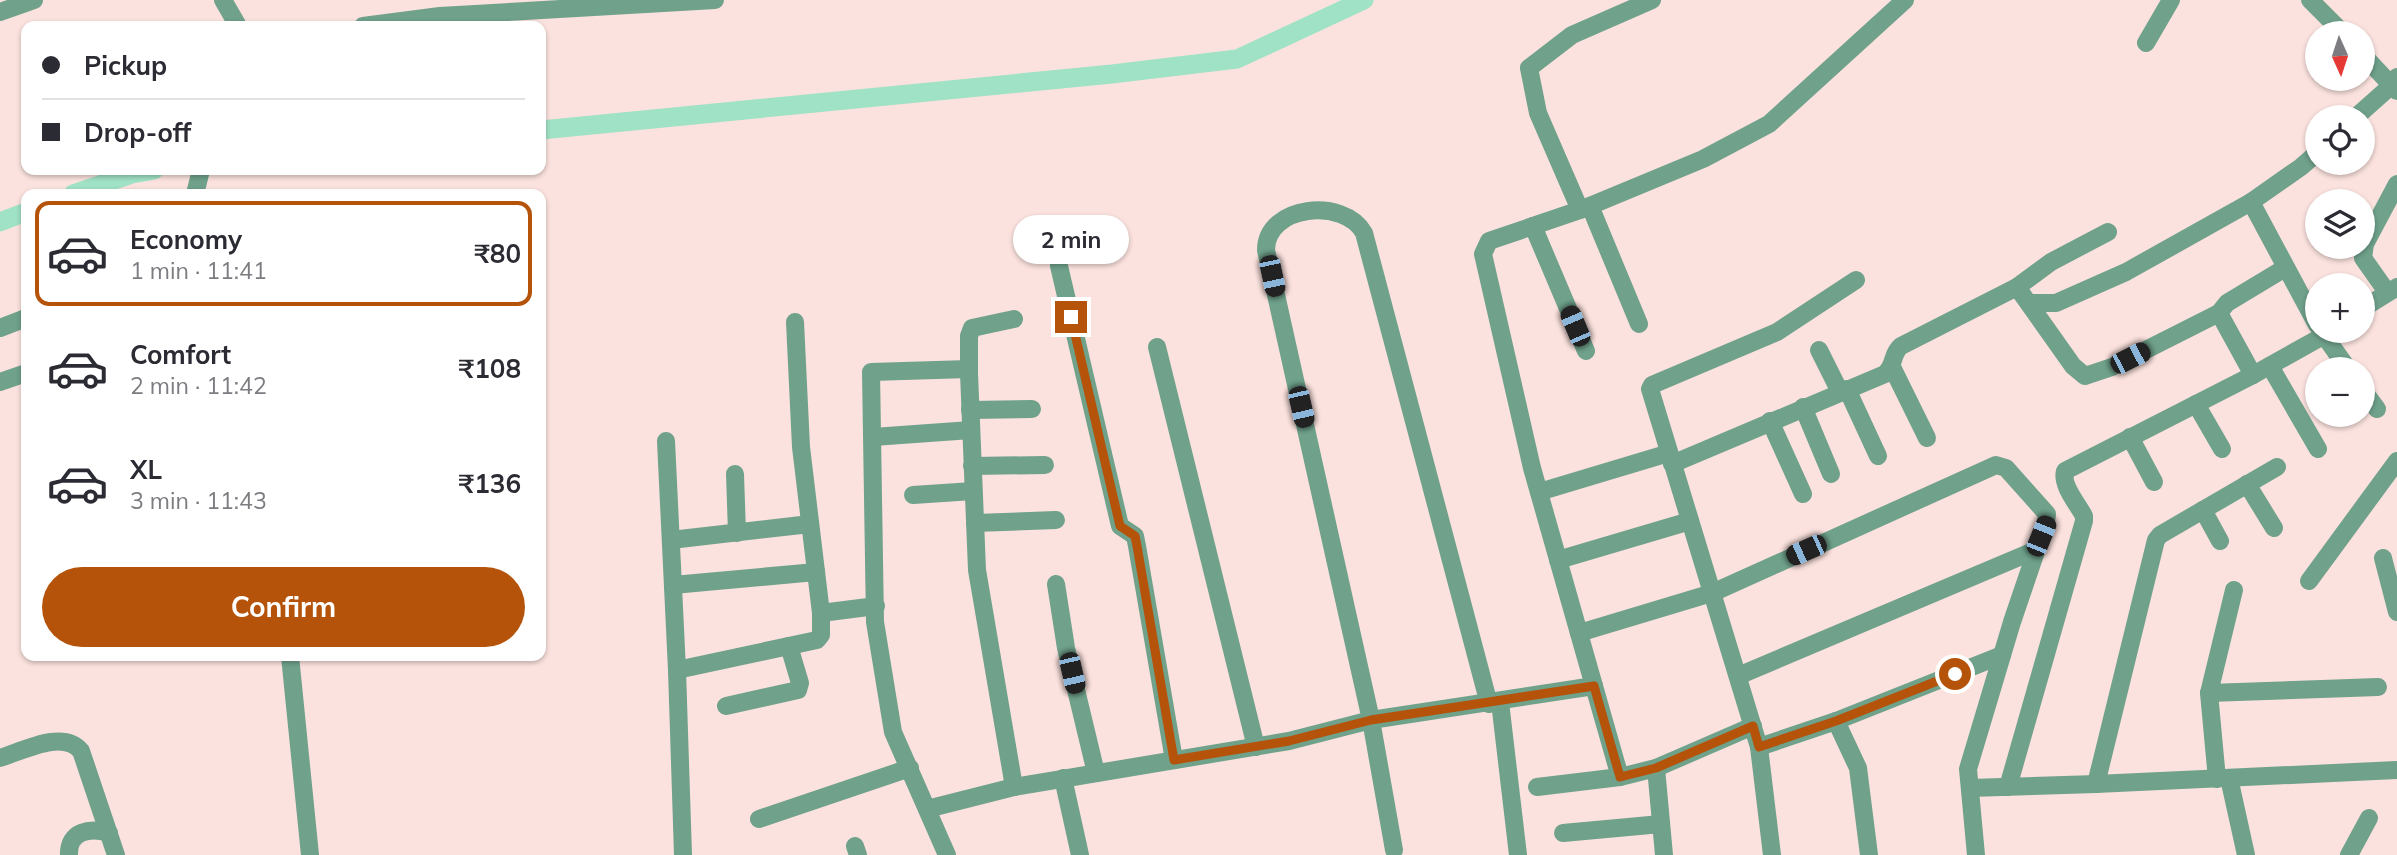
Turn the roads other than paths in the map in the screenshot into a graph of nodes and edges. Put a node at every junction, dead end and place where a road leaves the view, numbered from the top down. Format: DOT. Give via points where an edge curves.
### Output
graph roads {
  1 [pos="34,0"];
  2 [pos="223,0"];
  3 [pos="715,0"];
  4 [pos="1652,0"];
  5 [pos="1905,0"];
  6 [pos="2171,0"];
  7 [pos="2322,4"];
  8 [pos="0,12"];
  9 [pos="235,21"];
  10 [pos="402,21"];
  11 [pos="2334,21"];
  12 [pos="2146,43"];
  13 [pos="2375,66"];
  14 [pos="2395,84"];
  15 [pos="2370,105"];
  16 [pos="2305,164"];
  17 [pos="2397,184"];
  18 [pos="2251,202"];
  19 [pos="1585,208"];
  20 [pos="1533,226"];
  21 [pos="2108,232"];
  22 [pos="1059,266"];
  23 [pos="2285,268"];
  24 [pos="1856,280"];
  25 [pos="2017,287"];
  26 [pos="2392,289"];
  27 [pos="2375,300"];
  28 [pos="2305,301"];
  29 [pos="2029,303"];
  30 [pos="2219,313"];
  31 [pos="1014,318"];
  32 [pos="21,320"];
  33 [pos="795,322"];
  34 [pos="1639,324"];
  35 [pos="0,328"];
  36 [pos="2305,343"];
  37 [pos="1157,347"];
  38 [pos="1819,350"];
  39 [pos="1586,351"];
  40 [pos="2270,366"];
  41 [pos="1892,367"];
  42 [pos="969,369"];
  43 [pos="21,375"];
  44 [pos="2253,375"];
  45 [pos="0,382"];
  46 [pos="1844,391"];
  47 [pos="2196,404"];
  48 [pos="2375,406"];
  49 [pos="1803,407"];
  50 [pos="1032,409"];
  51 [pos="2377,409"];
  52 [pos="970,410"];
  53 [pos="1770,421"];
  54 [pos="971,430"];
  55 [pos="873,437"];
  56 [pos="1927,438"];
  57 [pos="2130,438"];
  58 [pos="666,441"];
  59 [pos="2222,449"];
  60 [pos="2318,449"];
  61 [pos="1878,456"];
  62 [pos="1670,458"];
  63 [pos="2397,461"];
  64 [pos="1045,465"];
  65 [pos="972,466"];
  66 [pos="2277,467"];
  67 [pos="735,474"];
  68 [pos="1831,474"];
  69 [pos="2154,482"];
  70 [pos="2247,484"];
  71 [pos="973,491"];
  72 [pos="1539,492"];
  73 [pos="1803,494"];
  74 [pos="913,495"];
  75 [pos="2203,510"];
  76 [pos="1056,520"];
  77 [pos="1690,520"];
  78 [pos="975,523"];
  79 [pos="810,524"];
  80 [pos="2274,528"];
  81 [pos="737,533"];
  82 [pos="671,540"];
  83 [pos="2220,541"];
  84 [pos="2036,550"];
  85 [pos="2383,558"];
  86 [pos="1558,560"];
  87 [pos="816,572"];
  88 [pos="2309,581"];
  89 [pos="1056,584"];
  90 [pos="673,586"];
  91 [pos="2234,590"];
  92 [pos="1712,593"];
  93 [pos="876,606"];
  94 [pos="2397,612"];
  95 [pos="821,613"];
  96 [pos="1579,633"];
  97 [pos="789,646"];
  98 [pos="2003,655"];
  99 [pos="291,661"];
  100 [pos="677,670"];
  101 [pos="1738,676"];
  102 [pos="1594,686"];
  103 [pos="2378,687"];
  104 [pos="2208,693"];
  105 [pos="1494,703"];
  106 [pos="726,706"];
  107 [pos="1371,720"];
  108 [pos="1836,721"];
  109 [pos="1753,726"];
  110 [pos="1256,747"];
  111 [pos="1759,747"];
  112 [pos="0,758"];
  113 [pos="1174,760"];
  114 [pos="910,768"];
  115 [pos="1656,768"];
  116 [pos="2397,770"];
  117 [pos="1096,773"];
  118 [pos="1620,777"];
  119 [pos="1063,778"];
  120 [pos="2223,779"];
  121 [pos="2096,784"];
  122 [pos="1014,787"];
  123 [pos="2008,787"];
  124 [pos="1537,788"];
  125 [pos="1970,788"];
  126 [pos="927,809"];
  127 [pos="2369,818"];
  128 [pos="759,819"];
  129 [pos="1661,824"];
  130 [pos="109,833"];
  131 [pos="1563,834"];
  132 [pos="1394,850"];
  133 [pos="69,855"];
  134 [pos="116,855"];
  135 [pos="310,855"];
  136 [pos="683,855"];
  137 [pos="947,855"];
  138 [pos="1080,855"];
  139 [pos="1518,855"];
  140 [pos="1664,855"];
  141 [pos="1772,855"];
  142 [pos="1869,855"];
  143 [pos="1976,855"];
  144 [pos="2246,855"];
  145 [pos="2349,855"];
  1 -- 8 [label="street"];
  2 -- 9 [label="street"];
  3 -- 10 [label="street"];
  4 -- 19 [label="street" via="1572,35 1529,68 1538,113"];
  5 -- 19 [label="street" via="1769,124 1703,159"];
  6 -- 12 [label="street"];
  7 -- 11 [label="street"];
  13 -- 14 [label="street"];
  14 -- 15 [label="street"];
  16 -- 18 [label="street"];
  17 -- 26 [label="street" via="2365,244 2363,258"];
  18 -- 23 [label="street"];
  18 -- 29 [label="street" via="2126,272 2056,303"];
  19 -- 20 [label="street"];
  19 -- 34 [label="street"];
  20 -- 39 [label="street"];
  20 -- 72 [label="street" via="1489,241 1483,254"];
  21 -- 25 [label="street" via="2051,262"];
  22 -- 113 [label="street" via="1120,526 1135,536"];
  23 -- 28 [label="street"];
  23 -- 30 [label="street" via="2227,303"];
  24 -- 62 [label="street" via="1777,332 1652,385 1650,392"];
  25 -- 29 [label="street"];
  25 -- 41 [label="street" via="1901,346"];
  26 -- 27 [label="street"];
  29 -- 30 [label="street" via="2085,376"];
  30 -- 44 [label="street"];
  31 -- 42 [label="street" via="972,328"];
  32 -- 35 [label="street"];
  33 -- 79 [label="street"];
  36 -- 40 [label="street"];
  37 -- 110 [label="street"];
  38 -- 46 [label="street"];
  40 -- 44 [label="street"];
  40 -- 60 [label="street"];
  41 -- 46 [label="street"];
  41 -- 56 [label="street"];
  42 -- 52 [label="street"];
  42 -- 55 [label="street" via="872,372"];
  43 -- 45 [label="street"];
  44 -- 47 [label="street"];
  46 -- 49 [label="street"];
  46 -- 61 [label="street"];
  47 -- 57 [label="street"];
  47 -- 59 [label="street"];
  48 -- 51 [label="street"];
  49 -- 53 [label="street"];
  49 -- 68 [label="street"];
  50 -- 52 [label="street"];
  52 -- 54 [label="street"];
  53 -- 62 [label="street"];
  53 -- 73 [label="street"];
  54 -- 55 [label="street"];
  54 -- 65 [label="street"];
  55 -- 93 [label="street"];
  57 -- 69 [label="street"];
  57 -- 123 [label="street" via="2063,476 2084,521"];
  58 -- 82 [label="street"];
  62 -- 72 [label="street"];
  62 -- 77 [label="street"];
  63 -- 88 [label="street"];
  64 -- 65 [label="street"];
  65 -- 71 [label="street"];
  66 -- 70 [label="street"];
  67 -- 81 [label="street"];
  70 -- 75 [label="street"];
  70 -- 80 [label="street"];
  71 -- 74 [label="street"];
  71 -- 78 [label="street"];
  72 -- 86 [label="street"];
  75 -- 83 [label="street"];
  75 -- 121 [label="street" via="2156,540"];
  76 -- 78 [label="street"];
  77 -- 86 [label="street"];
  77 -- 92 [label="street"];
  78 -- 122 [label="street" via="978,584"];
  79 -- 81 [label="street"];
  79 -- 87 [label="street"];
  81 -- 82 [label="street"];
  82 -- 90 [label="street"];
  84 -- 92 [label="street" via="2047,514 2006,468 1996,465"];
  84 -- 98 [label="street"];
  84 -- 101 [label="street"];
  85 -- 94 [label="street"];
  86 -- 96 [label="street"];
  87 -- 90 [label="street"];
  87 -- 95 [label="street"];
  89 -- 117 [label="street"];
  90 -- 100 [label="street"];
  91 -- 104 [label="street"];
  92 -- 96 [label="street"];
  92 -- 101 [label="street"];
  93 -- 95 [label="street"];
  93 -- 114 [label="street" via="893,732"];
  95 -- 97 [label="street" via="817,640"];
  96 -- 102 [label="street"];
  97 -- 100 [label="street"];
  97 -- 106 [label="street" via="800,683 797,690"];
  98 -- 108 [label="street"];
  98 -- 125 [label="street" via="1968,769"];
  99 -- 135 [label="street"];
  100 -- 136 [label="street"];
  101 -- 109 [label="street"];
  102 -- 105 [label="street"];
  102 -- 118 [label="street"];
  103 -- 104 [label="street"];
  104 -- 120 [label="street"];
  105 -- 107 [label="street"];
  105 -- 107 [label="street" via="1364,233 1353,219 1310,211 1279,223 1268,233 1266,250"];
  105 -- 139 [label="street"];
  107 -- 110 [label="street"];
  107 -- 132 [label="street"];
  108 -- 111 [label="street"];
  108 -- 142 [label="street" via="1858,768"];
  109 -- 111 [label="street"];
  109 -- 115 [label="street"];
  110 -- 113 [label="street"];
  111 -- 141 [label="street"];
  112 -- 130 [label="street" via="56,741 76,745 82,751"];
  113 -- 117 [label="street"];
  114 -- 126 [label="street"];
  114 -- 128 [label="street"];
  115 -- 118 [label="street"];
  115 -- 129 [label="street"];
  116 -- 120 [label="street"];
  117 -- 119 [label="street"];
  118 -- 124 [label="street"];
  119 -- 122 [label="street"];
  119 -- 138 [label="street"];
  120 -- 121 [label="street"];
  120 -- 144 [label="street"];
  121 -- 123 [label="street"];
  122 -- 126 [label="street"];
  123 -- 125 [label="street"];
  125 -- 143 [label="street"];
  126 -- 137 [label="street"];
  127 -- 145 [label="street"];
  129 -- 131 [label="street"];
  129 -- 140 [label="street"];
  130 -- 133 [label="street" via="88,829 78,834"];
  130 -- 134 [label="street"];
}
